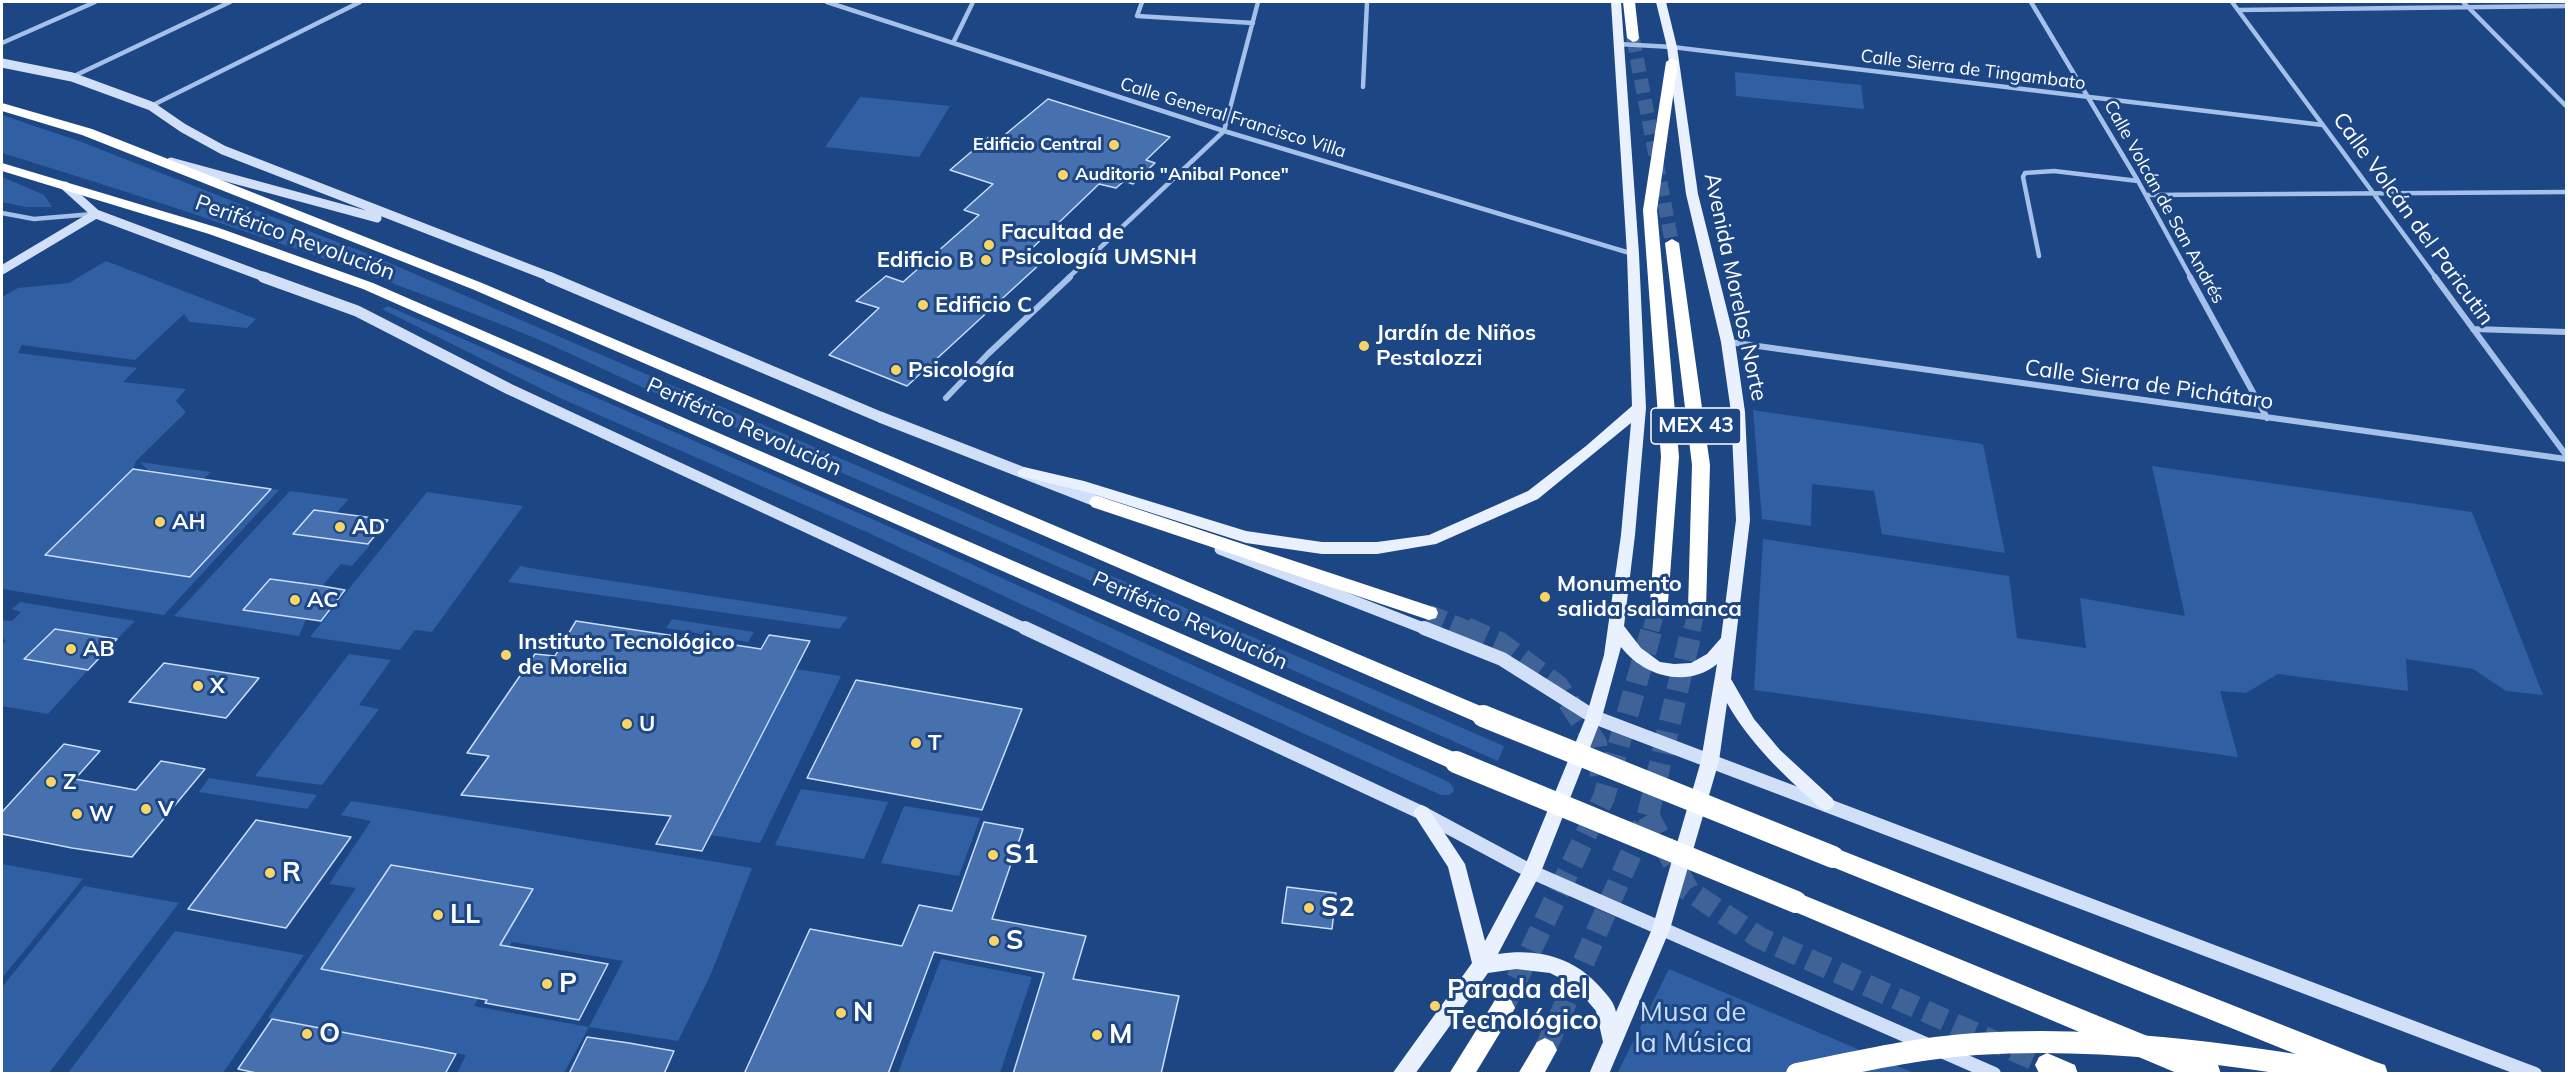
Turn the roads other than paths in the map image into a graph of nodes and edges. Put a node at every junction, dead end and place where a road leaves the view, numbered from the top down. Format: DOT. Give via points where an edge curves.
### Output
graph roads {
  1 [pos="95,2"];
  2 [pos="230,2"];
  3 [pos="360,2"];
  4 [pos="827,2"];
  5 [pos="973,2"];
  6 [pos="1142,2"];
  7 [pos="1258,2"];
  8 [pos="1367,2"];
  9 [pos="1616,2"];
  10 [pos="1629,2"];
  11 [pos="1661,2"];
  12 [pos="2031,2"];
  13 [pos="2232,2"];
  14 [pos="2463,2"];
  15 [pos="2468,6"];
  16 [pos="2566,6"];
  17 [pos="2238,10"];
  18 [pos="1253,22"];
  19 [pos="1634,38"];
  20 [pos="953,42"];
  21 [pos="2,43"];
  22 [pos="1619,44"];
  23 [pos="1672,47"];
  24 [pos="1672,62"];
  25 [pos="2,63"];
  26 [pos="72,77"];
  27 [pos="1363,87"];
  28 [pos="2090,98"];
  29 [pos="2,106"];
  30 [pos="151,106"];
  31 [pos="2566,106"];
  32 [pos="2323,126"];
  33 [pos="1224,131"];
  34 [pos="150,156"];
  35 [pos="2,168"];
  36 [pos="2138,181"];
  37 [pos="65,186"];
  38 [pos="2566,192"];
  39 [pos="2373,193"];
  40 [pos="2146,195"];
  41 [pos="2,213"];
  42 [pos="96,214"];
  43 [pos="434,233"];
  44 [pos="1672,243"];
  45 [pos="1634,254"];
  46 [pos="2038,256"];
  47 [pos="2,270"];
  48 [pos="2473,329"];
  49 [pos="2566,332"];
  50 [pos="1728,342"];
  51 [pos="946,398"];
  52 [pos="1638,408"];
  53 [pos="2267,418"];
  54 [pos="2566,457"];
  55 [pos="1024,472"];
  56 [pos="1098,502"];
  57 [pos="1659,602"];
  58 [pos="1697,609"];
  59 [pos="1429,612"];
  60 [pos="1616,627"];
  61 [pos="1730,640"];
  62 [pos="1723,680"];
  63 [pos="1594,717"];
  64 [pos="1710,761"];
  65 [pos="1826,803"];
  66 [pos="1422,813"];
  67 [pos="1532,872"];
  68 [pos="1661,929"];
  69 [pos="1482,965"];
  70 [pos="1503,1008"];
  71 [pos="1613,1043"];
  72 [pos="1545,1050"];
  73 [pos="1402,1074"];
  74 [pos="1461,1074"];
  75 [pos="1530,1074"];
  76 [pos="1599,1074"];
  77 [pos="1797,1074"];
  78 [pos="1994,1074"];
  79 [pos="2209,1074"];
  80 [pos="2351,1074"];
  81 [pos="2376,1074"];
  82 [pos="2535,1074"];
  1 -- 21 [label="street"];
  2 -- 26 [label="street"];
  3 -- 30 [label="street"];
  4 -- 20 [label="street, Calle General Francisco Villa"];
  5 -- 20 [label="street"];
  6 -- 18 [label="street" via="1137,16"];
  7 -- 18 [label="street"];
  8 -- 27 [label="street"];
  9 -- 22 [label="main road"];
  10 -- 19 [label="highway"];
  11 -- 23 [label="main road, Avenida Morelos Norte / MEX 43"];
  12 -- 28 [label="street, Calle Volcán de San Andrés"];
  13 -- 17 [label="street, Calle Volcán del Paricutin"];
  14 -- 15 [label="street"];
  15 -- 16 [label="street"];
  15 -- 17 [label="street"];
  15 -- 31 [label="street"];
  17 -- 32 [label="street, Calle Volcán del Paricutin"];
  18 -- 33 [label="street"];
  20 -- 33 [label="street, Calle General Francisco Villa"];
  22 -- 23 [label="street, Calle Sierra de Tingambato"];
  22 -- 45 [label="main road"];
  23 -- 24 [label="main road, Avenida Morelos Norte / MEX 43"];
  23 -- 28 [label="street, Calle Sierra de Tingambato"];
  24 -- 50 [label="main road, Avenida Morelos Norte" via="1692,194"];
  24 -- 57 [label="highway, MEX 43" via="1650,210 1670,457"];
  25 -- 26 [label="main road"];
  26 -- 30 [label="main road"];
  28 -- 32 [label="street, Calle Sierra de Tingambato"];
  28 -- 36 [label="street, Calle Volcán de San Andrés"];
  29 -- 34 [label="highway, Periférico Revolución"];
  30 -- 43 [label="main road" via="223,150"];
  32 -- 39 [label="street, Calle Volcán del Paricutin"];
  33 -- 45 [label="street, Calle General Francisco Villa"];
  33 -- 51 [label="street"];
  34 -- 43 [label="main road, Periférico Revolución"];
  34 -- 81 [label="highway, Periférico Revolución, bridge" via="477,286 1483,716"];
  35 -- 37 [label="highway, Periférico Revolución"];
  36 -- 40 [label="street, Calle Volcán de San Andrés"];
  36 -- 46 [label="street" via="2054,171 2025,173"];
  37 -- 42 [label="main road"];
  37 -- 79 [label="highway, Periférico Revolución, bridge" via="214,231 368,286 1456,762"];
  38 -- 39 [label="street"];
  39 -- 40 [label="street"];
  39 -- 48 [label="street, Calle Volcán del Paricutin"];
  40 -- 53 [label="street, Calle Volcán de San Andrés"];
  41 -- 42 [label="street" via="34,219"];
  42 -- 47 [label="main road"];
  42 -- 66 [label="main road" via="357,311 509,389"];
  43 -- 55 [label="main road" via="543,274 924,435"];
  44 -- 58 [label="highway, MEX 43" via="1701,465"];
  45 -- 52 [label="main road"];
  48 -- 49 [label="street"];
  48 -- 54 [label="street, Calle Volcán del Paricutin"];
  50 -- 53 [label="street, Calle Sierra de Pichátaro"];
  50 -- 61 [label="main road, Avenida Morelos Norte" via="1738,412 1743,520"];
  52 -- 55 [label="main road" via="1533,495 1431,540 1377,548 1323,548 1246,537 1084,486"];
  52 -- 60 [label="main road"];
  53 -- 54 [label="street, Calle Sierra de Pichátaro"];
  55 -- 56 [label="main road"];
  56 -- 59 [label="highway"];
  56 -- 63 [label="main road" via="1502,659"];
  60 -- 61 [label="main road" via="1644,661 1677,671 1706,664"];
  60 -- 63 [label="main road"];
  61 -- 62 [label="main road, Avenida Morelos Norte"];
  62 -- 64 [label="main road, Avenida Morelos Norte"];
  62 -- 65 [label="main road" via="1748,724"];
  63 -- 64 [label="main road"];
  63 -- 67 [label="main road"];
  64 -- 65 [label="main road"];
  64 -- 68 [label="main road, Avenida Morelos Norte"];
  65 -- 82 [label="main road"];
  66 -- 67 [label="main road"];
  66 -- 69 [label="main road" via="1456,864"];
  67 -- 68 [label="main road"];
  67 -- 69 [label="main road"];
  68 -- 71 [label="main road, Avenida Morelos Norte"];
  68 -- 78 [label="main road"];
  69 -- 71 [label="main road" via="1516,960 1552,964 1581,979 1605,1007"];
  69 -- 73 [label="main road"];
  70 -- 74 [label="highway"];
  71 -- 76 [label="main road, Avenida Morelos Norte"];
  72 -- 75 [label="highway"];
  77 -- 80 [label="highway, bridge" via="1901,1053 1977,1044 2100,1044 2261,1057"];
}
